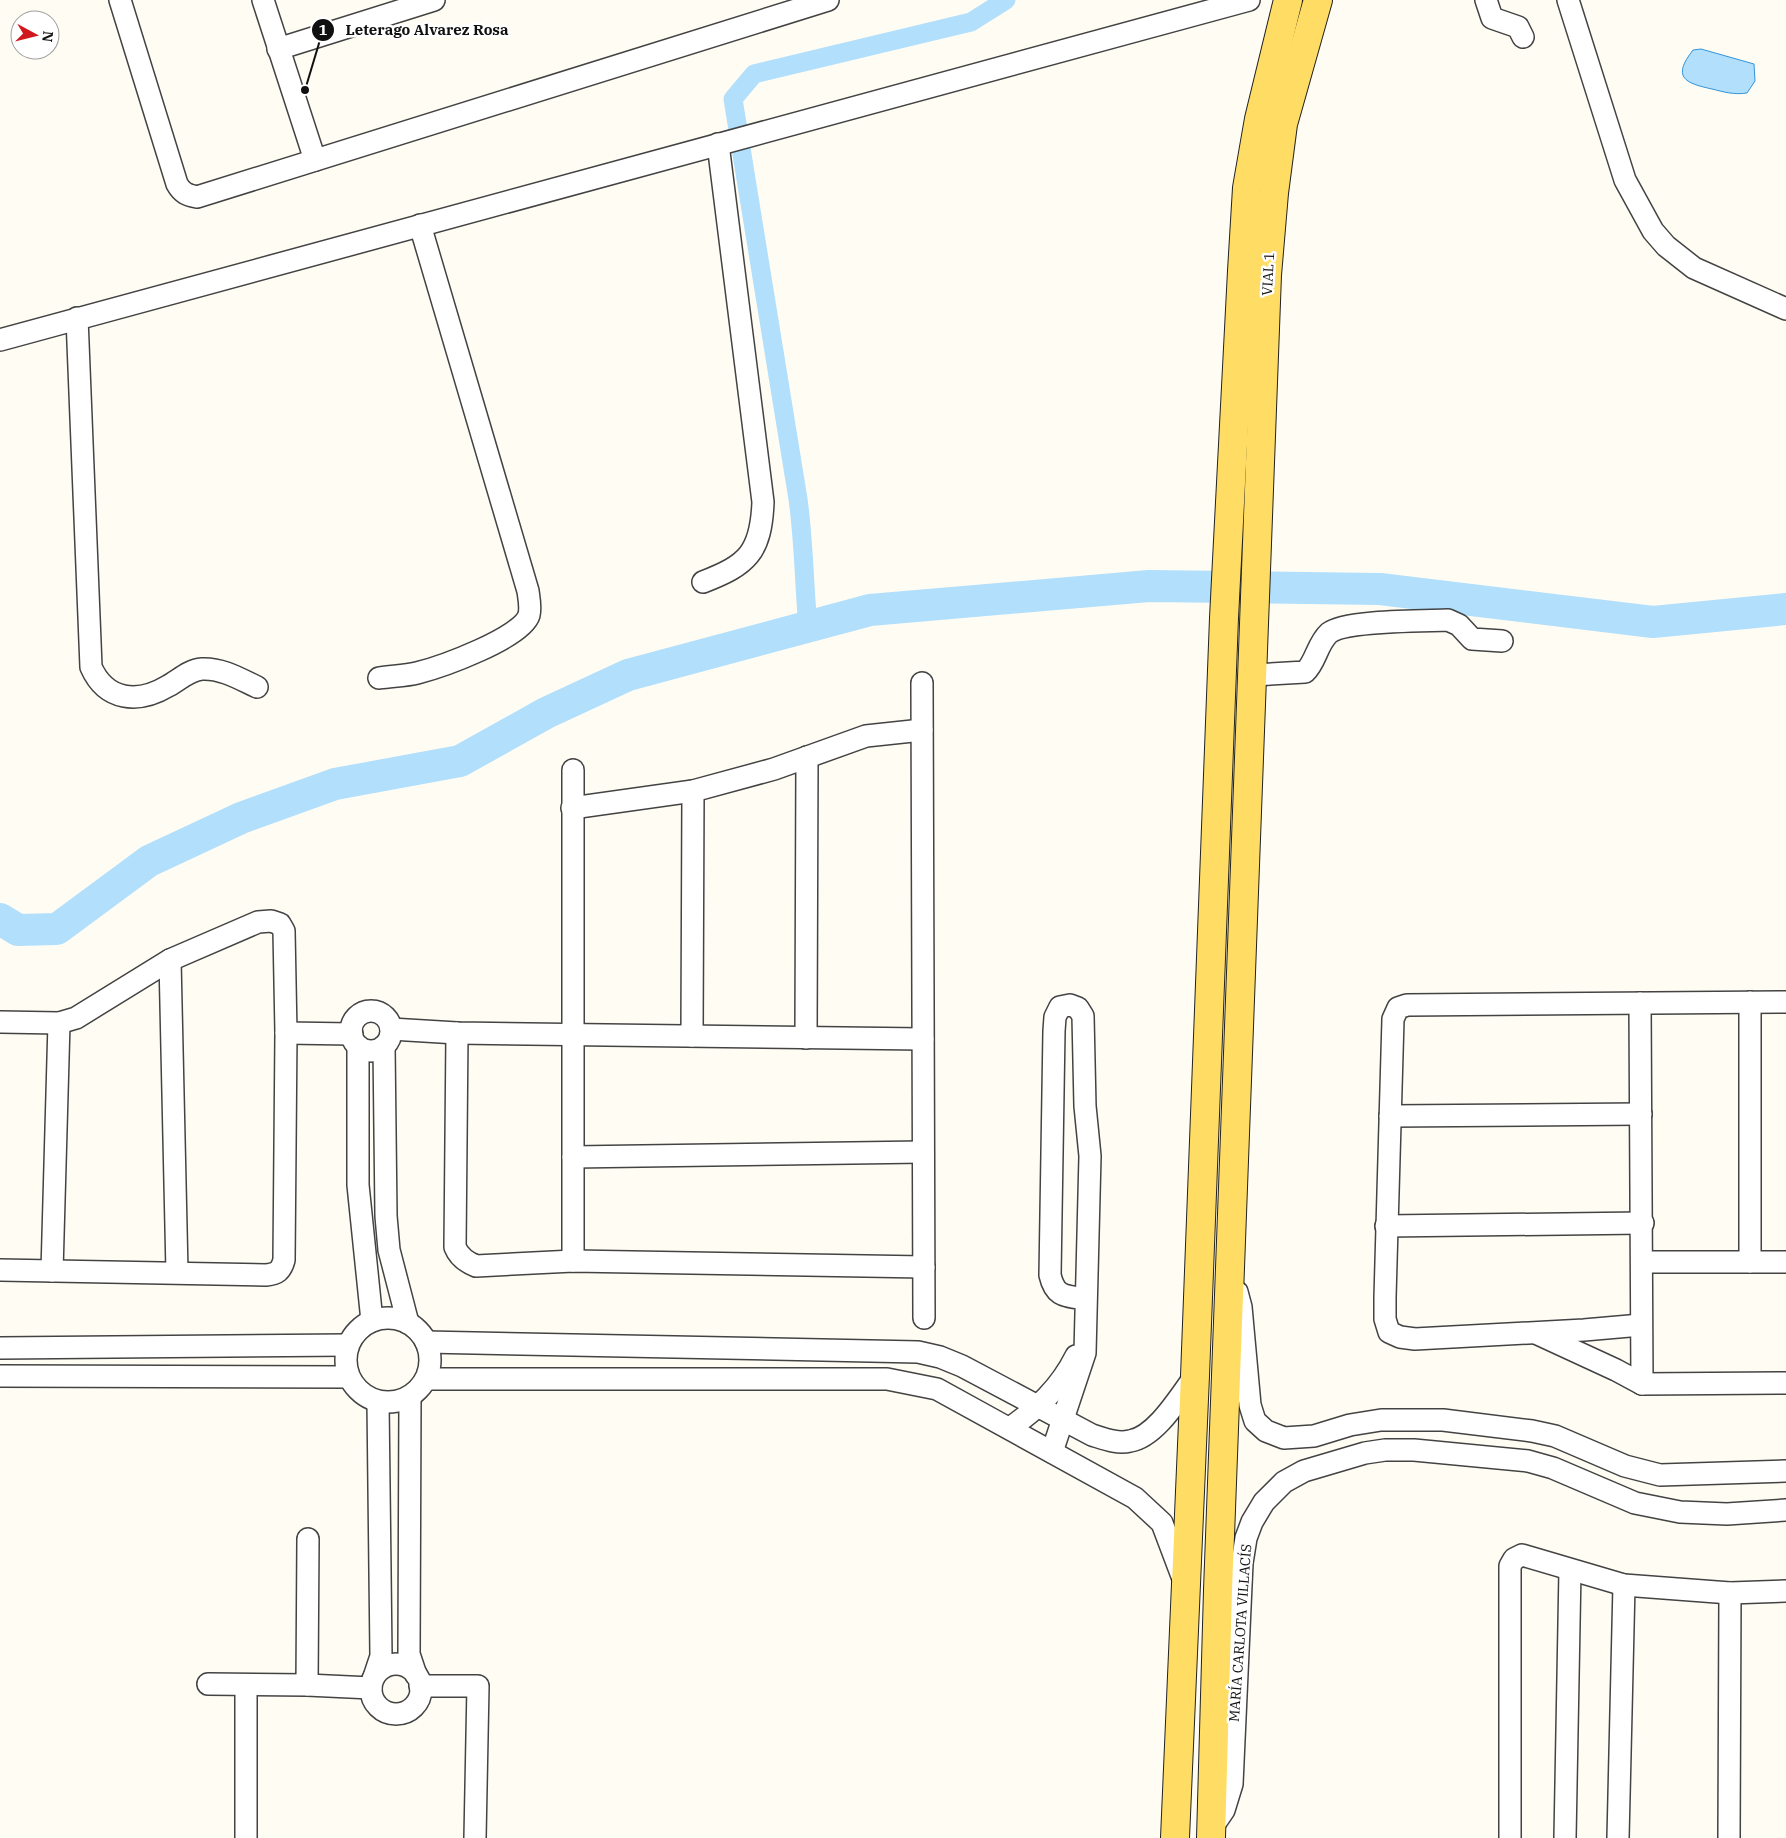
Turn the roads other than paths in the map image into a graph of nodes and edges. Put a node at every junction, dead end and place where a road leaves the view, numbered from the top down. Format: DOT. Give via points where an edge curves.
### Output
graph roads {
  1 [pos="120,0"];
  2 [pos="263,0"];
  3 [pos="434,0"];
  4 [pos="828,0"];
  5 [pos="1250,0"];
  6 [pos="1288,0"];
  7 [pos="1318,0"];
  8 [pos="1486,0"];
  9 [pos="1568,0"];
  10 [pos="1523,36"];
  11 [pos="278,49"];
  12 [pos="718,144"];
  13 [pos="314,160"];
  14 [pos="420,225"];
  15 [pos="1786,309"];
  16 [pos="77,318"];
  17 [pos="0,340"];
  18 [pos="703,582"];
  19 [pos="1502,642"];
  20 [pos="1253,675"];
  21 [pos="379,678"];
  22 [pos="922,683"];
  23 [pos="257,687"];
  24 [pos="922,730"];
  25 [pos="807,757"];
  26 [pos="573,770"];
  27 [pos="693,791"];
  28 [pos="572,808"];
  29 [pos="170,960"];
  30 [pos="1750,1002"];
  31 [pos="1786,1002"];
  32 [pos="1640,1003"];
  33 [pos="0,1022"];
  34 [pos="59,1023"];
  35 [pos="286,1033"];
  36 [pos="457,1033"];
  37 [pos="572,1035"];
  38 [pos="692,1036"];
  39 [pos="388,1038"];
  40 [pos="806,1038"];
  41 [pos="923,1039"];
  42 [pos="355,1040"];
  43 [pos="1641,1114"];
  44 [pos="1390,1116"];
  45 [pos="358,1121"];
  46 [pos="385,1121"];
  47 [pos="923,1152"];
  48 [pos="573,1157"];
  49 [pos="1642,1223"];
  50 [pos="1386,1226"];
  51 [pos="573,1261"];
  52 [pos="1642,1262"];
  53 [pos="1750,1262"];
  54 [pos="1786,1262"];
  55 [pos="924,1267"];
  56 [pos="0,1270"];
  57 [pos="1230,1270"];
  58 [pos="52,1272"];
  59 [pos="177,1272"];
  60 [pos="1085,1299"];
  61 [pos="924,1318"];
  62 [pos="372,1321"];
  63 [pos="408,1323"];
  64 [pos="1641,1325"];
  65 [pos="1534,1333"];
  66 [pos="1085,1338"];
  67 [pos="426,1342"];
  68 [pos="348,1345"];
  69 [pos="0,1348"];
  70 [pos="0,1376"];
  71 [pos="1195,1376"];
  72 [pos="349,1377"];
  73 [pos="426,1380"];
  74 [pos="1786,1383"];
  75 [pos="1642,1384"];
  76 [pos="410,1397"];
  77 [pos="378,1402"];
  78 [pos="1040,1407"];
  79 [pos="1063,1420"];
  80 [pos="1381,1420"];
  81 [pos="1010,1428"];
  82 [pos="1532,1431"];
  83 [pos="1386,1450"];
  84 [pos="1052,1452"];
  85 [pos="1528,1462"];
  86 [pos="1786,1471"];
  87 [pos="1786,1510"];
  88 [pos="379,1533"];
  89 [pos="409,1534"];
  90 [pos="308,1539"];
  91 [pos="1570,1570"];
  92 [pos="1624,1585"];
  93 [pos="1187,1589"];
  94 [pos="1786,1592"];
  95 [pos="1730,1593"];
  96 [pos="380,1603"];
  97 [pos="408,1604"];
  98 [pos="418,1680"];
  99 [pos="372,1683"];
  100 [pos="208,1684"];
  101 [pos="246,1685"];
  102 [pos="307,1685"];
  103 [pos="1211,1833"];
  104 [pos="246,1838"];
  105 [pos="475,1838"];
  106 [pos="1175,1838"];
  107 [pos="1510,1838"];
  108 [pos="1565,1838"];
  109 [pos="1618,1838"];
  110 [pos="1729,1838"];
  1 -- 13 [label="street" via="181,190 187,195 206,196"];
  2 -- 11 [label="street"];
  3 -- 11 [label="street"];
  4 -- 13 [label="street"];
  5 -- 12 [label="street"];
  6 -- 71 [label="main road, VIAL 1" via="1259,119 1247,188 1224,618"];
  7 -- 20 [label="main road, VIAL 1" via="1283,124 1274,193 1267,275"];
  8 -- 10 [label="street" via="1492,18 1518,27"];
  9 -- 15 [label="street" via="1625,180 1653,230 1666,246 1694,268"];
  11 -- 13 [label="street"];
  12 -- 14 [label="street"];
  12 -- 18 [label="street" via="762,517 753,549 745,561 733,570"];
  14 -- 16 [label="street"];
  14 -- 21 [label="street" via="528,592 529,615 524,624 512,633 474,653 415,674"];
  16 -- 17 [label="street"];
  16 -- 23 [label="street" via="91,667 97,681 105,689 118,694 149,695 193,671 203,669 218,670"];
  19 -- 20 [label="street" via="1472,639 1459,625 1448,620 1348,625 1330,632 1305,672"];
  20 -- 57 [label="main road, VIAL 1"];
  22 -- 24 [label="street"];
  24 -- 25 [label="street" via="866,736"];
  24 -- 41 [label="street"];
  25 -- 27 [label="street" via="740,780"];
  25 -- 40 [label="street"];
  26 -- 28 [label="street"];
  27 -- 28 [label="street"];
  27 -- 38 [label="street"];
  28 -- 37 [label="street"];
  29 -- 34 [label="street" via="76,1018"];
  29 -- 35 [label="street" via="258,922 280,924 285,940"];
  29 -- 59 [label="street"];
  30 -- 31 [label="street"];
  30 -- 32 [label="street"];
  30 -- 53 [label="street"];
  32 -- 43 [label="street"];
  32 -- 44 [label="street" via="1407,1005 1398,1008 1393,1019"];
  33 -- 34 [label="street"];
  34 -- 58 [label="street"];
  35 -- 42 [label="street"];
  35 -- 59 [label="street" via="282,1269 266,1275"];
  36 -- 37 [label="street"];
  36 -- 39 [label="street"];
  36 -- 51 [label="street" via="455,1247 458,1254 476,1266"];
  37 -- 38 [label="street"];
  37 -- 48 [label="street"];
  38 -- 40 [label="street"];
  39 -- 42 [label="street" via="371,1051"];
  39 -- 42 [label="street" via="386,1017 366,1012 355,1020"];
  39 -- 46 [label="street"];
  40 -- 41 [label="street"];
  41 -- 47 [label="street"];
  42 -- 45 [label="street"];
  43 -- 44 [label="street"];
  43 -- 49 [label="street"];
  44 -- 50 [label="street"];
  45 -- 46 [label="street"];
  45 -- 62 [label="street" via="358,1195"];
  46 -- 63 [label="street" via="386,1216 390,1250"];
  47 -- 48 [label="street"];
  47 -- 55 [label="street"];
  48 -- 51 [label="street"];
  49 -- 50 [label="street"];
  49 -- 52 [label="street"];
  50 -- 65 [label="street" via="1384,1297 1389,1332 1415,1339"];
  51 -- 55 [label="street"];
  52 -- 53 [label="street"];
  52 -- 64 [label="street"];
  53 -- 54 [label="street"];
  55 -- 61 [label="street"];
  56 -- 58 [label="street"];
  57 -- 80 [label="street" via="1241,1307 1250,1405 1255,1421 1266,1431 1284,1438 1300,1438"];
  57 -- 103 [label="main road, VIAL 1"];
  58 -- 59 [label="street"];
  60 -- 60 [label="street" via="1090,1156 1085,1106 1085,1029 1083,1016 1078,1008 1070,1005 1060,1007 1055,1017 1050,1275 1057,1292"];
  60 -- 66 [label="street"];
  62 -- 63 [label="street" via="384,1318"];
  62 -- 68 [label="street" via="362,1326"];
  63 -- 67 [label="street"];
  64 -- 65 [label="street"];
  64 -- 75 [label="street"];
  65 -- 75 [label="street"];
  66 -- 78 [label="street" via="1067,1372"];
  66 -- 79 [label="street" via="1082,1366"];
  67 -- 73 [label="street" via="430,1367"];
  67 -- 78 [label="street" via="918,1352 962,1366"];
  68 -- 69 [label="street"];
  68 -- 72 [label="street"];
  70 -- 72 [label="street"];
  71 -- 79 [label="street" via="1144,1437 1113,1441 1092,1435"];
  71 -- 93 [label="main road, VIAL 1"];
  72 -- 77 [label="street" via="366,1397"];
  73 -- 76 [label="street"];
  73 -- 81 [label="street" via="887,1379 937,1389"];
  74 -- 75 [label="street"];
  76 -- 77 [label="street"];
  76 -- 89 [label="street"];
  77 -- 88 [label="street"];
  78 -- 79 [label="street"];
  78 -- 81 [label="street"];
  79 -- 84 [label="street"];
  80 -- 82 [label="street" via="1443,1420"];
  80 -- 83 [label="street"];
  81 -- 84 [label="street"];
  82 -- 85 [label="street"];
  82 -- 86 [label="street" via="1568,1441 1625,1466 1660,1475"];
  83 -- 85 [label="street, MARÍA CARLOTA VILLACÍS"];
  83 -- 103 [label="street, MARÍA CARLOTA VILLACÍS" via="1304,1471 1284,1482 1264,1502 1252,1522 1242,1563 1232,1784 1224,1810"];
  84 -- 93 [label="street" via="1135,1498 1151,1511 1170,1539"];
  85 -- 87 [label="street, MARÍA CARLOTA VILLACÍS" via="1553,1468 1635,1503 1680,1512 1727,1514"];
  88 -- 89 [label="street"];
  88 -- 96 [label="street"];
  89 -- 97 [label="street"];
  90 -- 102 [label="street"];
  91 -- 92 [label="street"];
  91 -- 107 [label="street" via="1522,1555 1510,1566"];
  91 -- 108 [label="street"];
  92 -- 95 [label="street"];
  92 -- 109 [label="street"];
  93 -- 106 [label="main road, VIAL 1"];
  94 -- 95 [label="street"];
  95 -- 110 [label="street"];
  96 -- 97 [label="street"];
  96 -- 99 [label="street" via="381,1656"];
  97 -- 98 [label="street" via="409,1654"];
  98 -- 99 [label="street" via="410,1669 395,1664 380,1670"];
  98 -- 99 [label="street" via="420,1694 412,1708 397,1714 381,1710 372,1696"];
  98 -- 105 [label="street" via="478,1686"];
  99 -- 102 [label="street"];
  100 -- 101 [label="street"];
  101 -- 102 [label="street"];
  101 -- 104 [label="street"];
}
